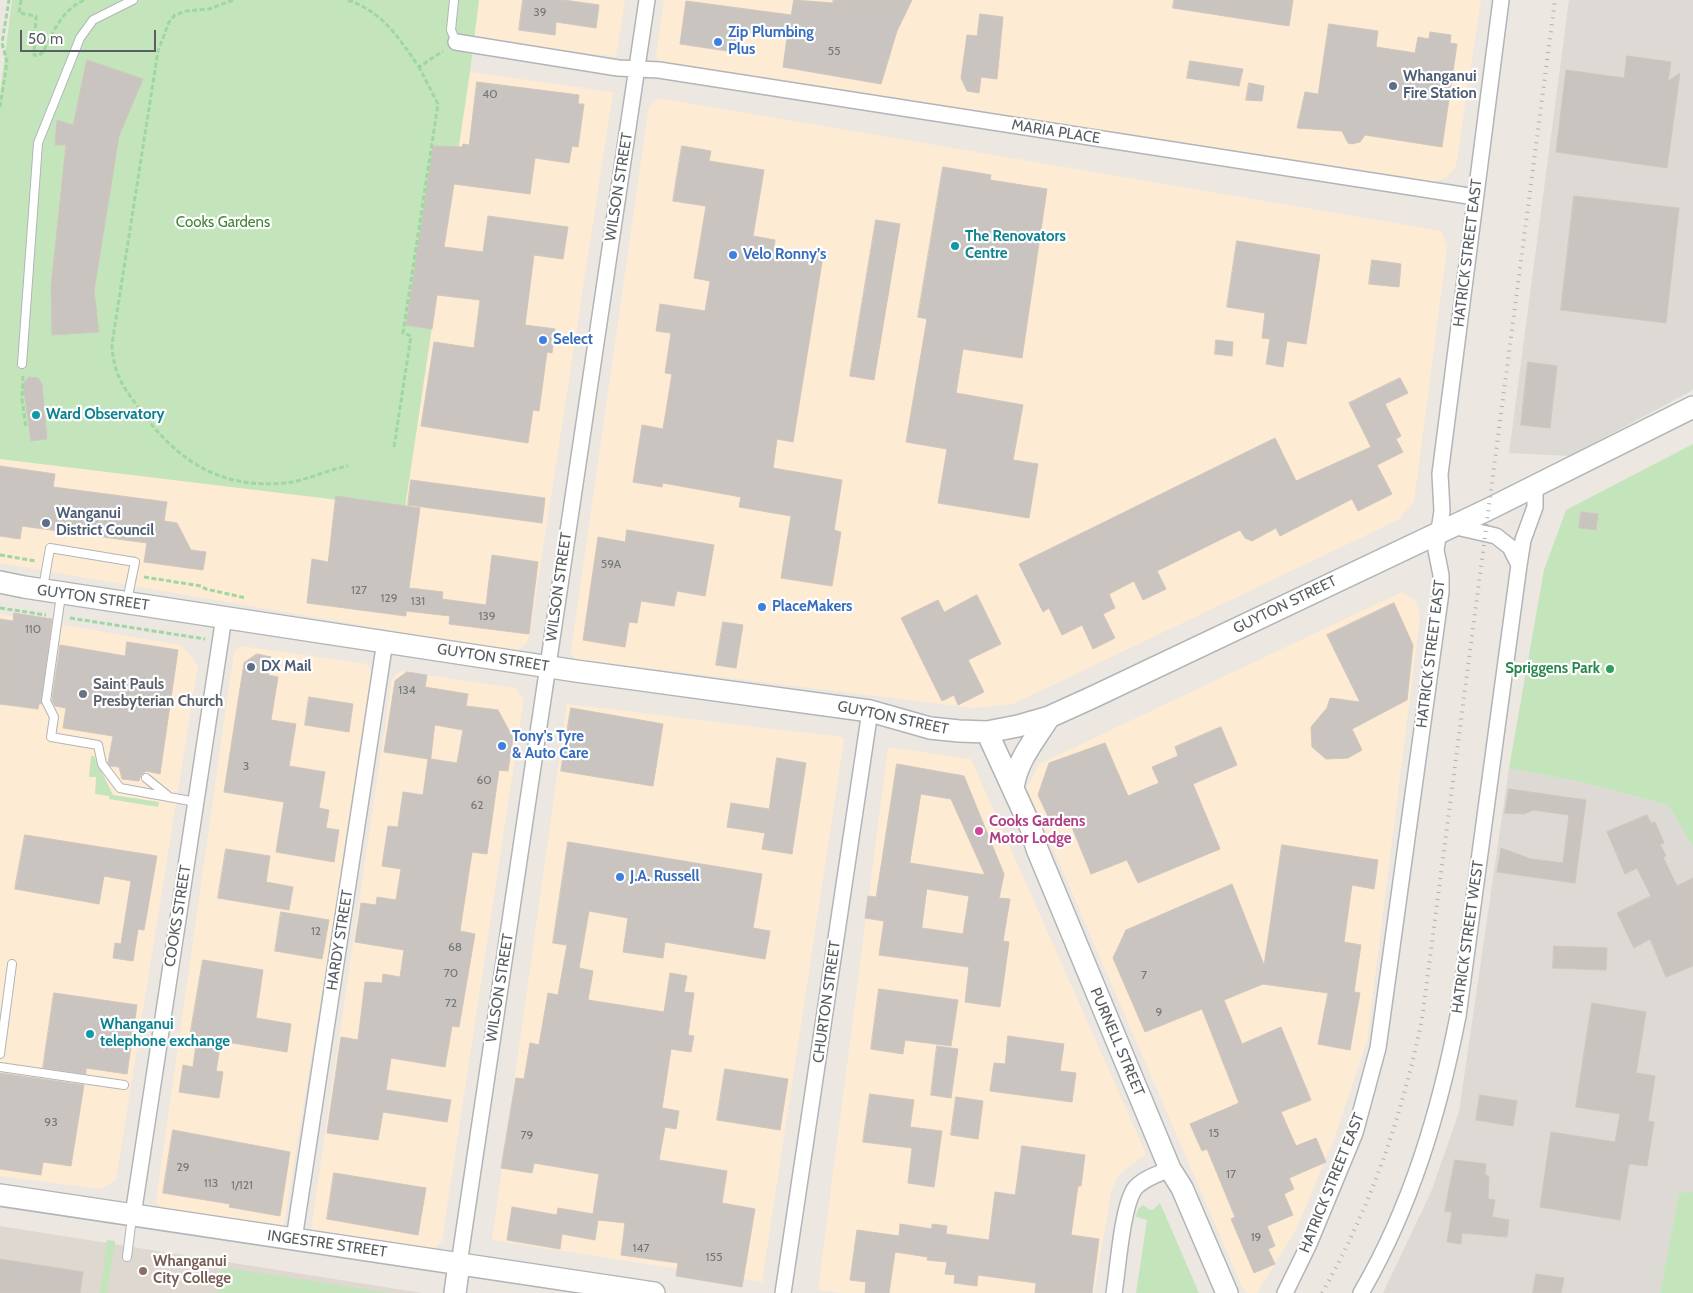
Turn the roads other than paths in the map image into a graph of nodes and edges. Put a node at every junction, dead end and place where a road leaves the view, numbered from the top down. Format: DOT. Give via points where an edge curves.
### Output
graph roads {
  1 [pos="133,0"];
  2 [pos="454,0"];
  3 [pos="647,0"];
  4 [pos="1500,0"];
  5 [pos="456,42"];
  6 [pos="637,69"];
  7 [pos="1475,197"];
  8 [pos="22,364"];
  9 [pos="1693,407"];
  10 [pos="1534,486"];
  11 [pos="1446,529"];
  12 [pos="1519,565"];
  13 [pos="0,582"];
  14 [pos="52,591"];
  15 [pos="127,603"];
  16 [pos="224,617"];
  17 [pos="385,642"];
  18 [pos="548,666"];
  19 [pos="870,711"];
  20 [pos="1049,717"];
  21 [pos="988,732"];
  22 [pos="146,778"];
  23 [pos="1013,789"];
  24 [pos="168,796"];
  25 [pos="196,802"];
  26 [pos="12,964"];
  27 [pos="0,1054"];
  28 [pos="0,1067"];
  29 [pos="124,1085"];
  30 [pos="1170,1168"];
  31 [pos="0,1195"];
  32 [pos="133,1215"];
  33 [pos="294,1239"];
  34 [pos="127,1257"];
  35 [pos="459,1264"];
  36 [pos="455,1293"];
  37 [pos="654,1293"];
  38 [pos="783,1293"];
  39 [pos="1114,1293"];
  40 [pos="1227,1293"];
  41 [pos="1284,1293"];
  42 [pos="1361,1293"];
  1 -- 8 [label="lane" via="93,20 80,38 38,143"];
  2 -- 5 [label="lane" via="451,30"];
  3 -- 6 [label="street, WILSON STREET"];
  4 -- 7 [label="street, HATRICK STREET EAST"];
  5 -- 6 [label="street, MARIA PLACE"];
  6 -- 7 [label="street, MARIA PLACE"];
  6 -- 18 [label="street, WILSON STREET"];
  7 -- 11 [label="street, HATRICK STREET EAST" via="1440,474"];
  9 -- 10 [label="main road, GUYTON STREET"];
  10 -- 11 [label="main road, GUYTON STREET"];
  10 -- 12 [label="street, HATRICK STREET WEST" via="1535,507 1523,540"];
  11 -- 12 [label="street" via="1496,536 1510,547"];
  11 -- 20 [label="main road, GUYTON STREET"];
  11 -- 41 [label="street, HATRICK STREET EAST" via="1436,550 1441,592 1378,1048 1355,1132 1309,1244"];
  12 -- 42 [label="street, HATRICK STREET WEST" via="1459,1006 1447,1071 1413,1188"];
  13 -- 14 [label="main road, GUYTON STREET"];
  14 -- 15 [label="main road, GUYTON STREET"];
  14 -- 15 [label="lane" via="50,548 135,562"];
  14 -- 24 [label="lane" via="58,616 46,701 54,717 51,737 98,745 102,764 120,788"];
  15 -- 16 [label="main road, GUYTON STREET"];
  16 -- 17 [label="main road, GUYTON STREET"];
  16 -- 25 [label="street, COOKS STREET"];
  17 -- 18 [label="main road, GUYTON STREET"];
  17 -- 33 [label="street, HARDY STREET"];
  18 -- 19 [label="main road, GUYTON STREET"];
  18 -- 35 [label="street, WILSON STREET"];
  19 -- 21 [label="main road, GUYTON STREET" via="930,728"];
  19 -- 38 [label="street, CHURTON STREET"];
  20 -- 21 [label="main road, GUYTON STREET"];
  20 -- 23 [label="main road" via="1022,757"];
  21 -- 23 [label="main road, PURNELL STREET"];
  22 -- 24 [label="lane"];
  23 -- 30 [label="main road, PURNELL STREET"];
  24 -- 25 [label="lane"];
  25 -- 32 [label="street, COOKS STREET"];
  26 -- 27 [label="lane"];
  28 -- 29 [label="lane"];
  30 -- 39 [label="street" via="1145,1180 1135,1189 1124,1222"];
  30 -- 40 [label="main road, PURNELL STREET" via="1182,1188"];
  31 -- 32 [label="main road, INGESTRE STREET"];
  32 -- 33 [label="main road, INGESTRE STREET"];
  32 -- 34 [label="lane"];
  33 -- 35 [label="main road, INGESTRE STREET"];
  35 -- 36 [label="main road, WILSON STREET"];
  35 -- 37 [label="main road, INGESTRE STREET"];
}
